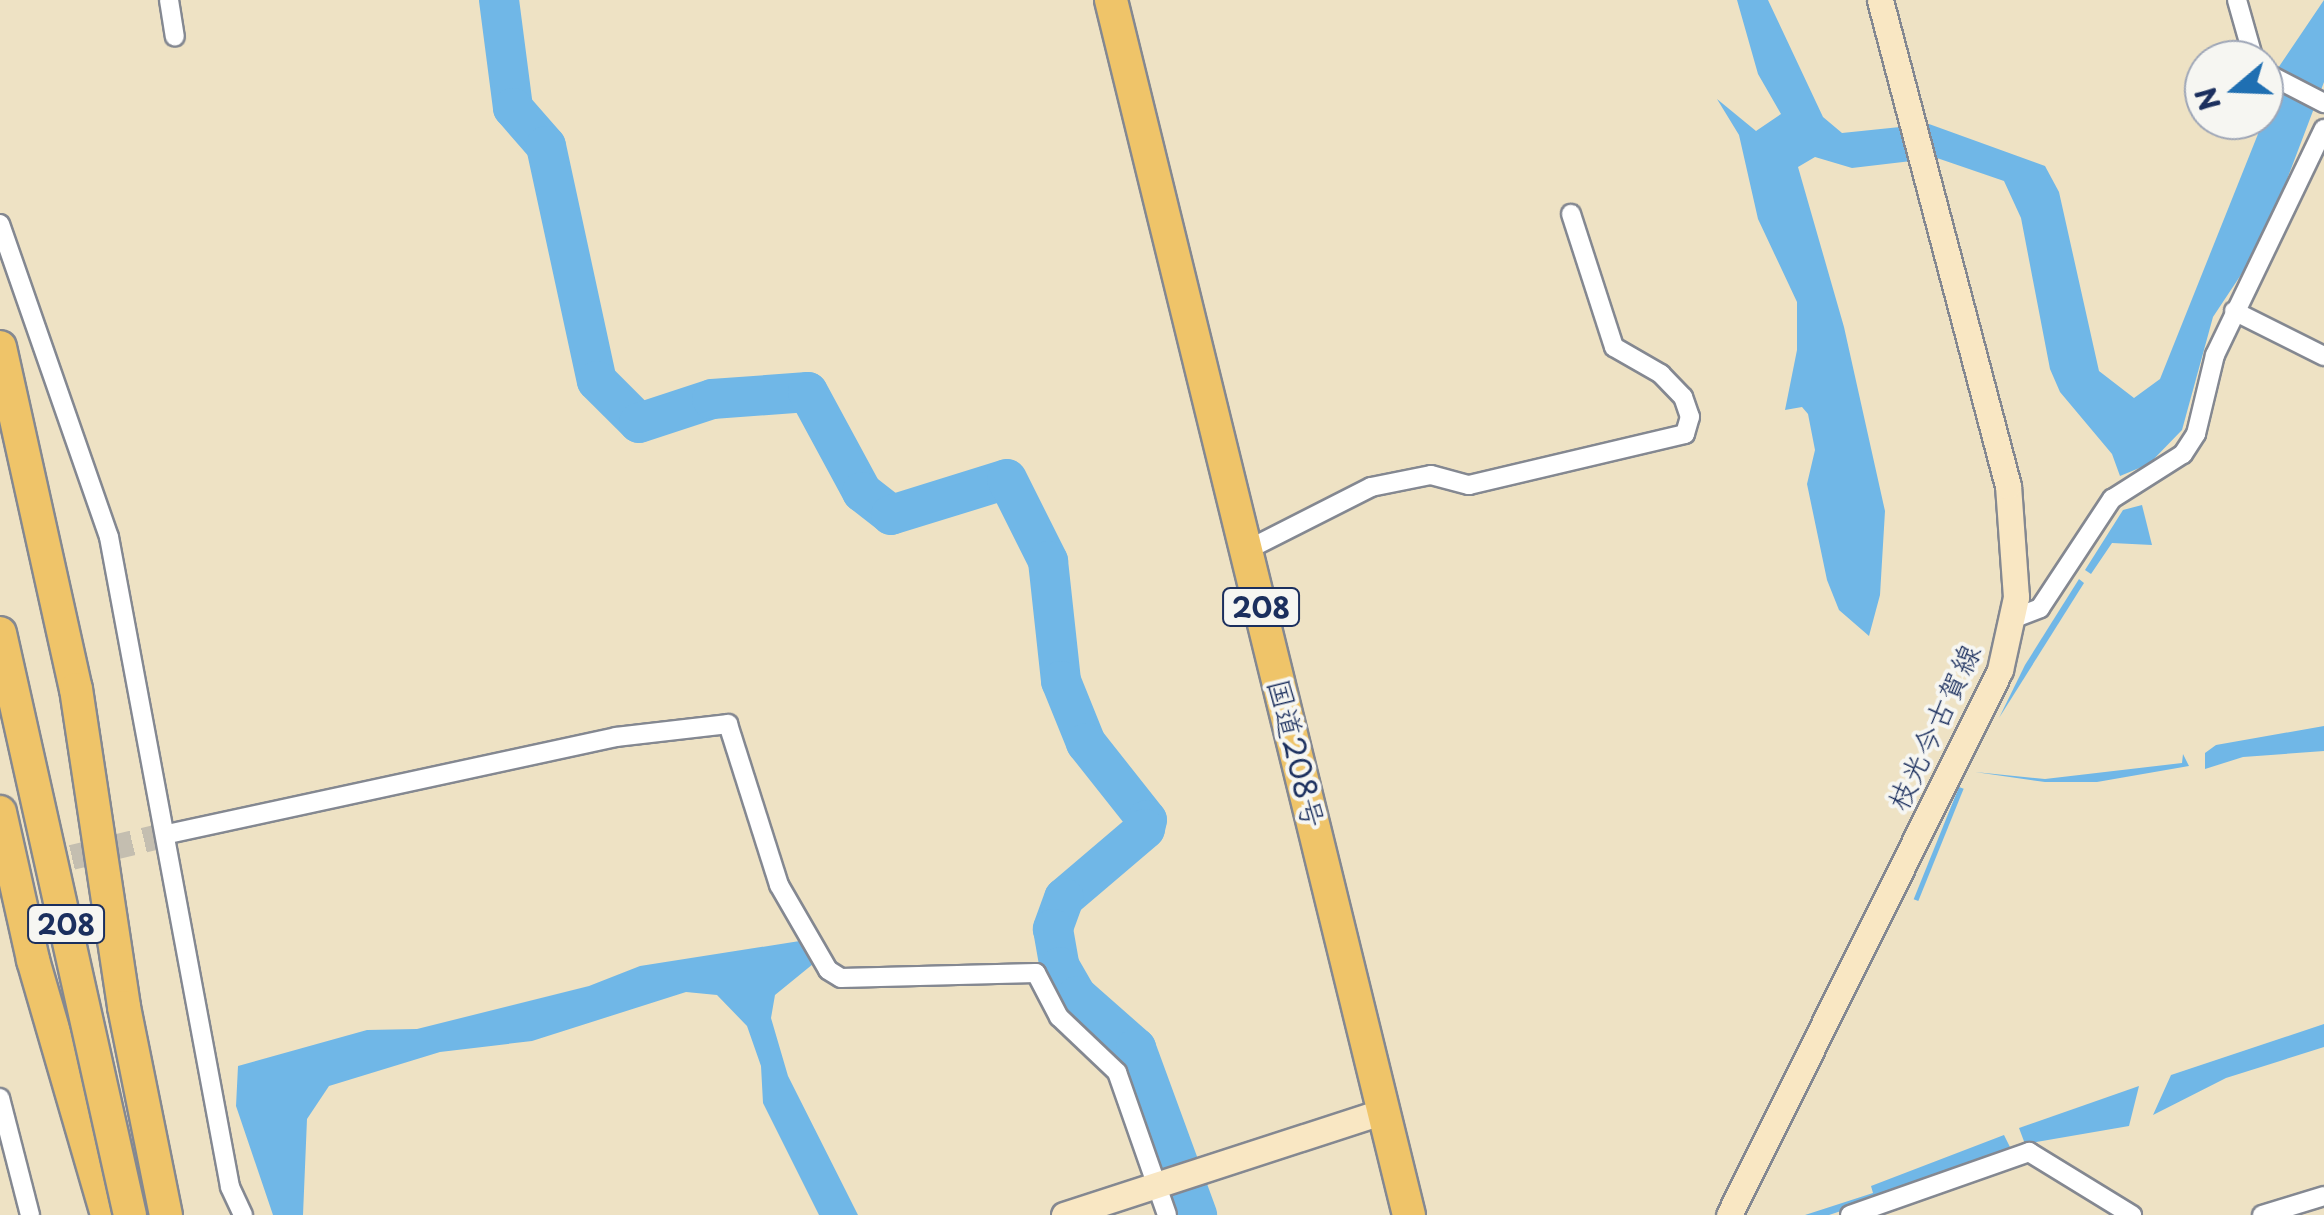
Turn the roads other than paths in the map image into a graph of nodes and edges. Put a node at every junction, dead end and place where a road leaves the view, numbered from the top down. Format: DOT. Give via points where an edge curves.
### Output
graph roads {
  1 [pos="168,0"];
  2 [pos="1111,0"];
  3 [pos="1880,0"];
  4 [pos="2237,0"];
  5 [pos="176,37"];
  6 [pos="2248,40"];
  7 [pos="2284,83"];
  8 [pos="2324,103"];
  9 [pos="2324,129"];
  10 [pos="1571,214"];
  11 [pos="0,224"];
  12 [pos="2234,311"];
  13 [pos="0,347"];
  14 [pos="2324,356"];
  15 [pos="1247,550"];
  16 [pos="2012,619"];
  17 [pos="0,633"];
  18 [pos="0,689"];
  19 [pos="0,812"];
  20 [pos="168,834"];
  21 [pos="0,1098"];
  22 [pos="1385,1111"];
  23 [pos="1157,1185"];
  24 [pos="2324,1196"];
  25 [pos="30,1215"];
  26 [pos="107,1215"];
  27 [pos="116,1215"];
  28 [pos="130,1215"];
  29 [pos="166,1215"];
  30 [pos="243,1215"];
  31 [pos="1064,1215"];
  32 [pos="1167,1215"];
  33 [pos="1409,1215"];
  34 [pos="1729,1215"];
  35 [pos="1850,1215"];
  36 [pos="2132,1215"];
  37 [pos="2262,1215"];
  1 -- 5 [label="street"];
  2 -- 15 [label="highway, 国道208号 / 208"];
  3 -- 16 [label="main road, 枝光今古賀線" via="2008,486 2016,548"];
  4 -- 6 [label="street"];
  7 -- 8 [label="street"];
  9 -- 12 [label="street"];
  10 -- 15 [label="street" via="1614,347 1662,374 1683,396 1690,417 1685,434 1469,485 1430,476 1371,487"];
  11 -- 20 [label="street" via="109,536"];
  12 -- 14 [label="street"];
  12 -- 16 [label="street" via="2196,434 2183,454 2112,499 2040,608"];
  13 -- 29 [label="highway" via="76,688 124,1007"];
  15 -- 22 [label="highway, 国道208号 / 208"];
  16 -- 34 [label="main road, 枝光今古賀線" via="2000,670 1970,734"];
  17 -- 28 [label="highway, 208, bridge"];
  18 -- 27 [label="highway, 208"];
  19 -- 26 [label="highway" via="33,960"];
  20 -- 23 [label="street" via="616,737 728,724 779,884 828,970 840,978 1036,973 1059,1017 1117,1072"];
  20 -- 30 [label="street" via="230,1187"];
  21 -- 25 [label="street"];
  22 -- 23 [label="main road"];
  22 -- 33 [label="highway, 国道208号 / 208"];
  23 -- 31 [label="main road"];
  23 -- 32 [label="street"];
  24 -- 37 [label="street"];
  35 -- 36 [label="street" via="2029,1152"];
}
